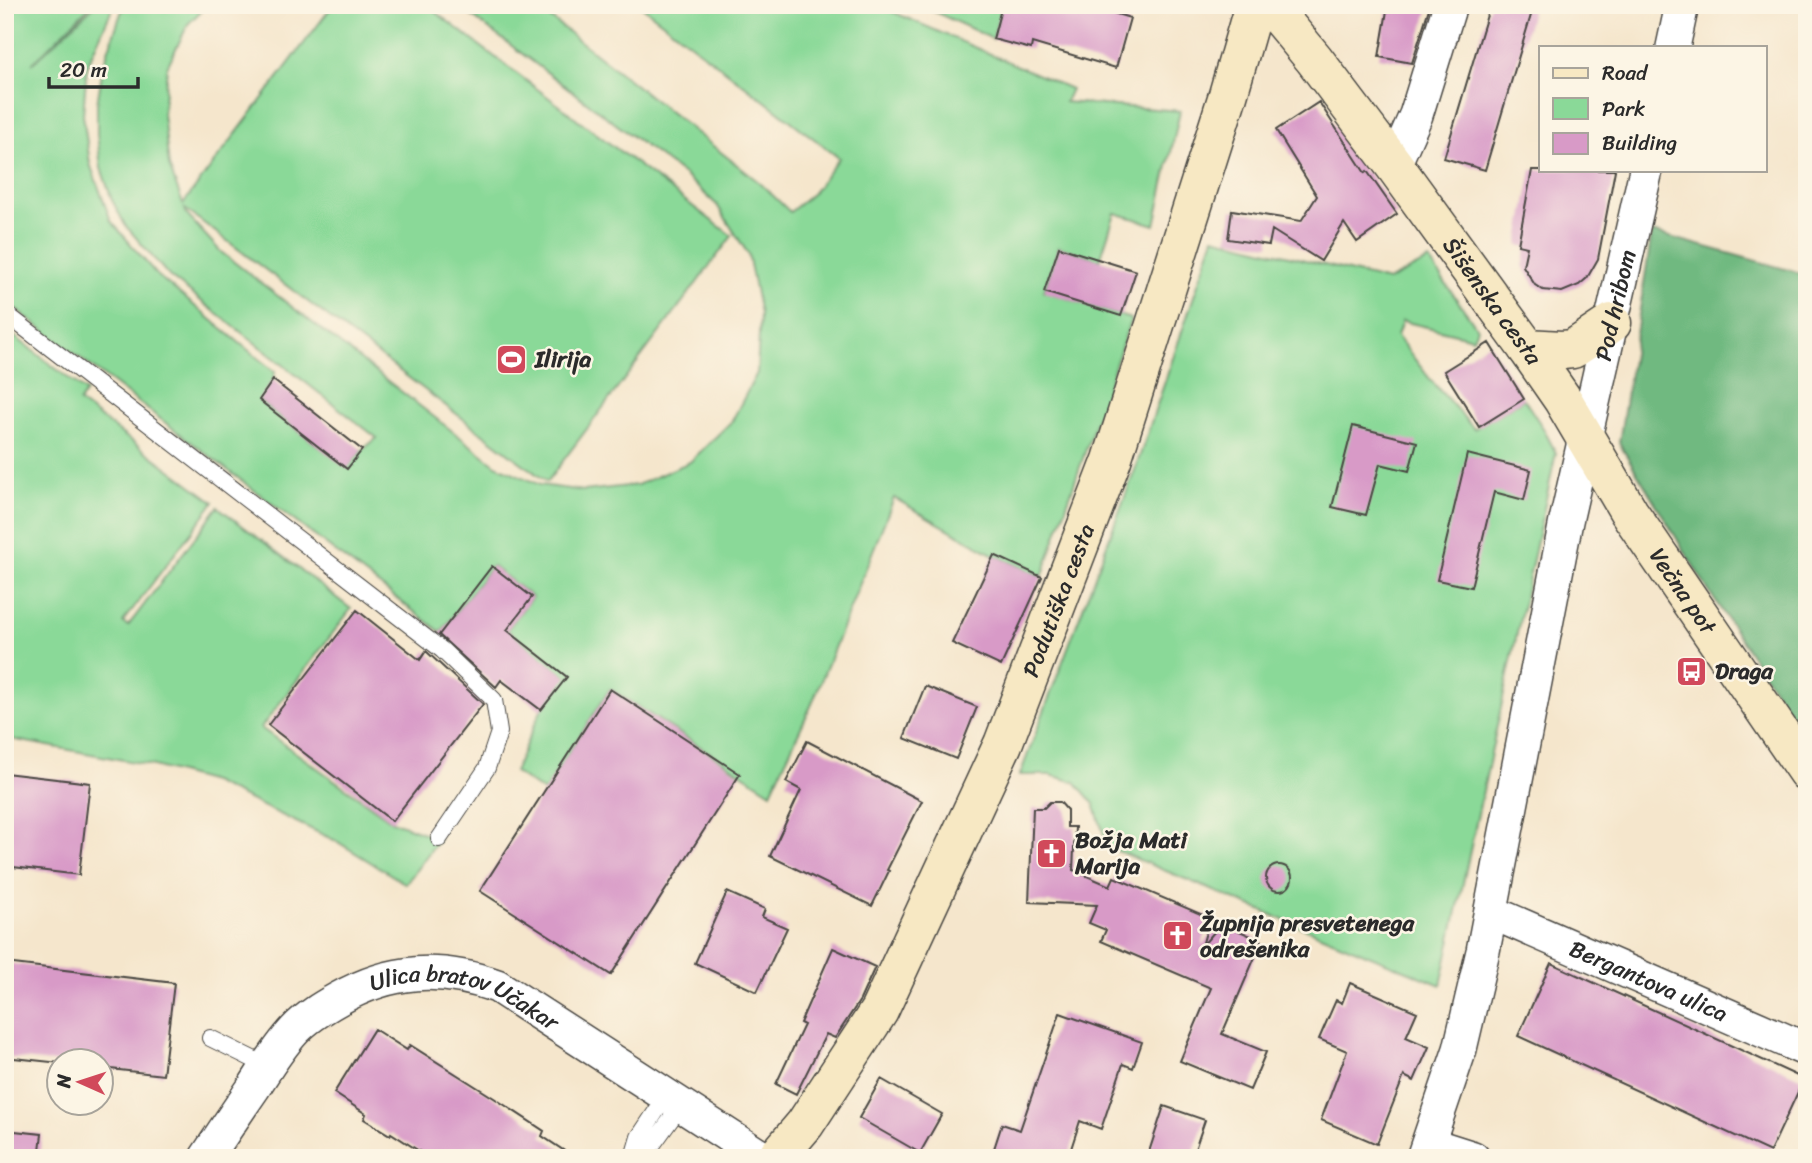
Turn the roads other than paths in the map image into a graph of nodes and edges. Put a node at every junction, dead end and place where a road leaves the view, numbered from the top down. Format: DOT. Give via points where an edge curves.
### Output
graph roads {
  1 [pos="1254,5"];
  2 [pos="1269,5"];
  3 [pos="1450,5"];
  4 [pos="1682,5"];
  5 [pos="1673,46"];
  6 [pos="1394,165"];
  7 [pos="1646,172"];
  8 [pos="5,313"];
  9 [pos="1612,323"];
  10 [pos="1527,348"];
  11 [pos="1586,440"];
  12 [pos="1807,772"];
  13 [pos="439,839"];
  14 [pos="1490,912"];
  15 [pos="210,1038"];
  16 [pos="1807,1051"];
  17 [pos="267,1066"];
  18 [pos="675,1100"];
  19 [pos="1426,1151"];
  20 [pos="633,1156"];
  21 [pos="206,1158"];
  22 [pos="763,1158"];
  23 [pos="776,1158"];
  24 [pos="1473,1158"];
  1 -- 23 [label="main road, Podutiška cesta" via="1112,460 1003,744 879,1011 805,1124"];
  2 -- 6 [label="main road, Šišenska cesta"];
  3 -- 6 [label="street" via="1416,115"];
  4 -- 5 [label="street"];
  6 -- 10 [label="main road, Šišenska cesta"];
  7 -- 9 [label="street, Pod hribom"];
  8 -- 13 [label="lane" via="442,650 494,700 499,732 487,768"];
  9 -- 10 [label="main road" via="1573,349"];
  9 -- 11 [label="street, Pod hribom"];
  10 -- 11 [label="main road, Šišenska cesta"];
  11 -- 12 [label="main road, Večna pot" via="1629,512"];
  11 -- 14 [label="street"];
  14 -- 16 [label="street, Bergantova ulica"];
  14 -- 19 [label="street" via="1460,1049"];
  15 -- 17 [label="lane"];
  17 -- 18 [label="street, Ulica bratov Učakar" via="317,1011 383,978 430,972 497,986"];
  17 -- 21 [label="street, Ulica bratov Učakar"];
  18 -- 20 [label="lane" via="639,1137"];
  18 -- 22 [label="street, Ulica bratov Učakar"];
  19 -- 24 [label="street"];
}
